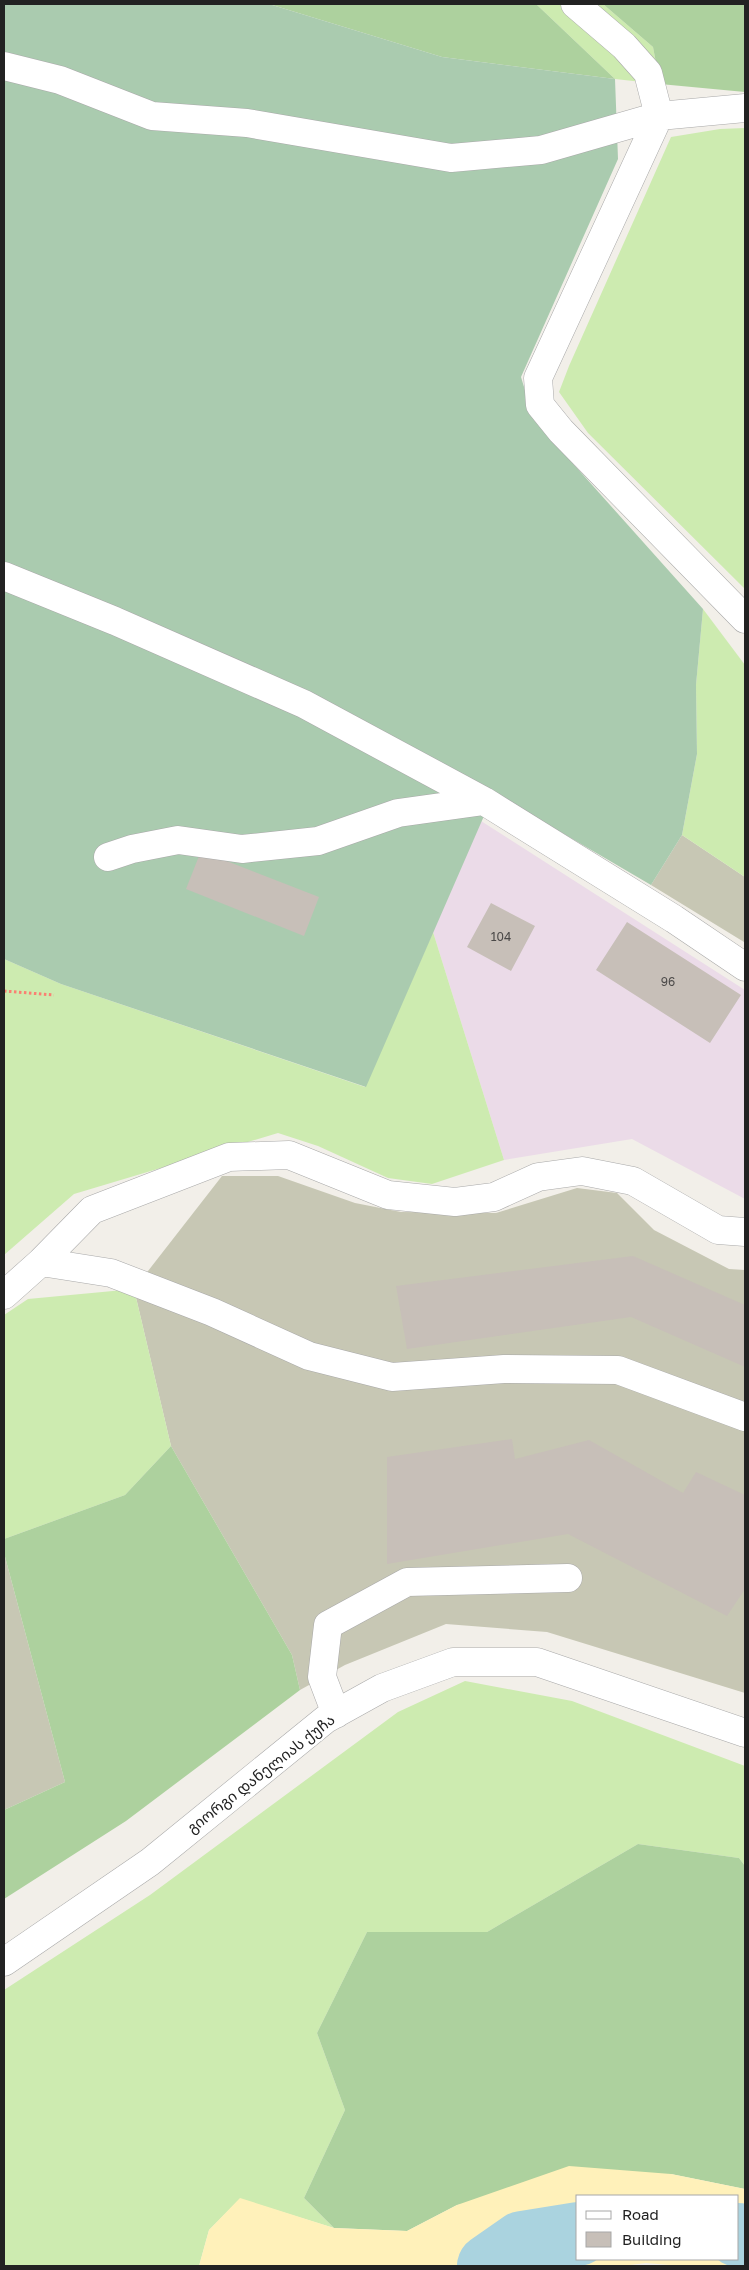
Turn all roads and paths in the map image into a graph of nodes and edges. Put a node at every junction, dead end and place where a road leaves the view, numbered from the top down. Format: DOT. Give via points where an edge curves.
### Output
graph roads {
  1 [pos="575,4"];
  2 [pos="4,66"];
  3 [pos="745,108"];
  4 [pos="659,116"];
  5 [pos="4,576"];
  6 [pos="745,619"];
  7 [pos="484,801"];
  8 [pos="108,857"];
  9 [pos="745,967"];
  10 [pos="4,991"];
  11 [pos="54,995"];
  12 [pos="745,1232"];
  13 [pos="41,1262"];
  14 [pos="4,1295"];
  15 [pos="745,1417"];
  16 [pos="568,1578"];
  17 [pos="336,1714"];
  18 [pos="745,1733"];
  19 [pos="4,1962"];
  1 -- 4 [label="street" via="624,46 648,73"];
  2 -- 4 [label="street" via="60,80 152,116 247,123 451,158 541,150"];
  3 -- 4 [label="street"];
  4 -- 6 [label="street" via="538,378 540,405"];
  5 -- 7 [label="street" via="304,704"];
  7 -- 8 [label="street" via="398,813 318,841 242,849 178,840"];
  7 -- 9 [label="street"];
  10 -- 11 [label="path"];
  12 -- 13 [label="street" via="718,1230 633,1181 582,1171 538,1177 494,1197 455,1202 388,1195 289,1155 229,1157 92,1210"];
  13 -- 14 [label="street"];
  13 -- 15 [label="street" via="111,1273 212,1312 309,1356 392,1377 504,1369 618,1370"];
  16 -- 17 [label="street" via="407,1582 328,1625 322,1677"];
  17 -- 18 [label="street, გიორგი დანელიას ქუჩა" via="382,1688 453,1662 537,1662"];
  17 -- 19 [label="street, გიორგი დანელიას ქუჩა" via="150,1862"];
}
